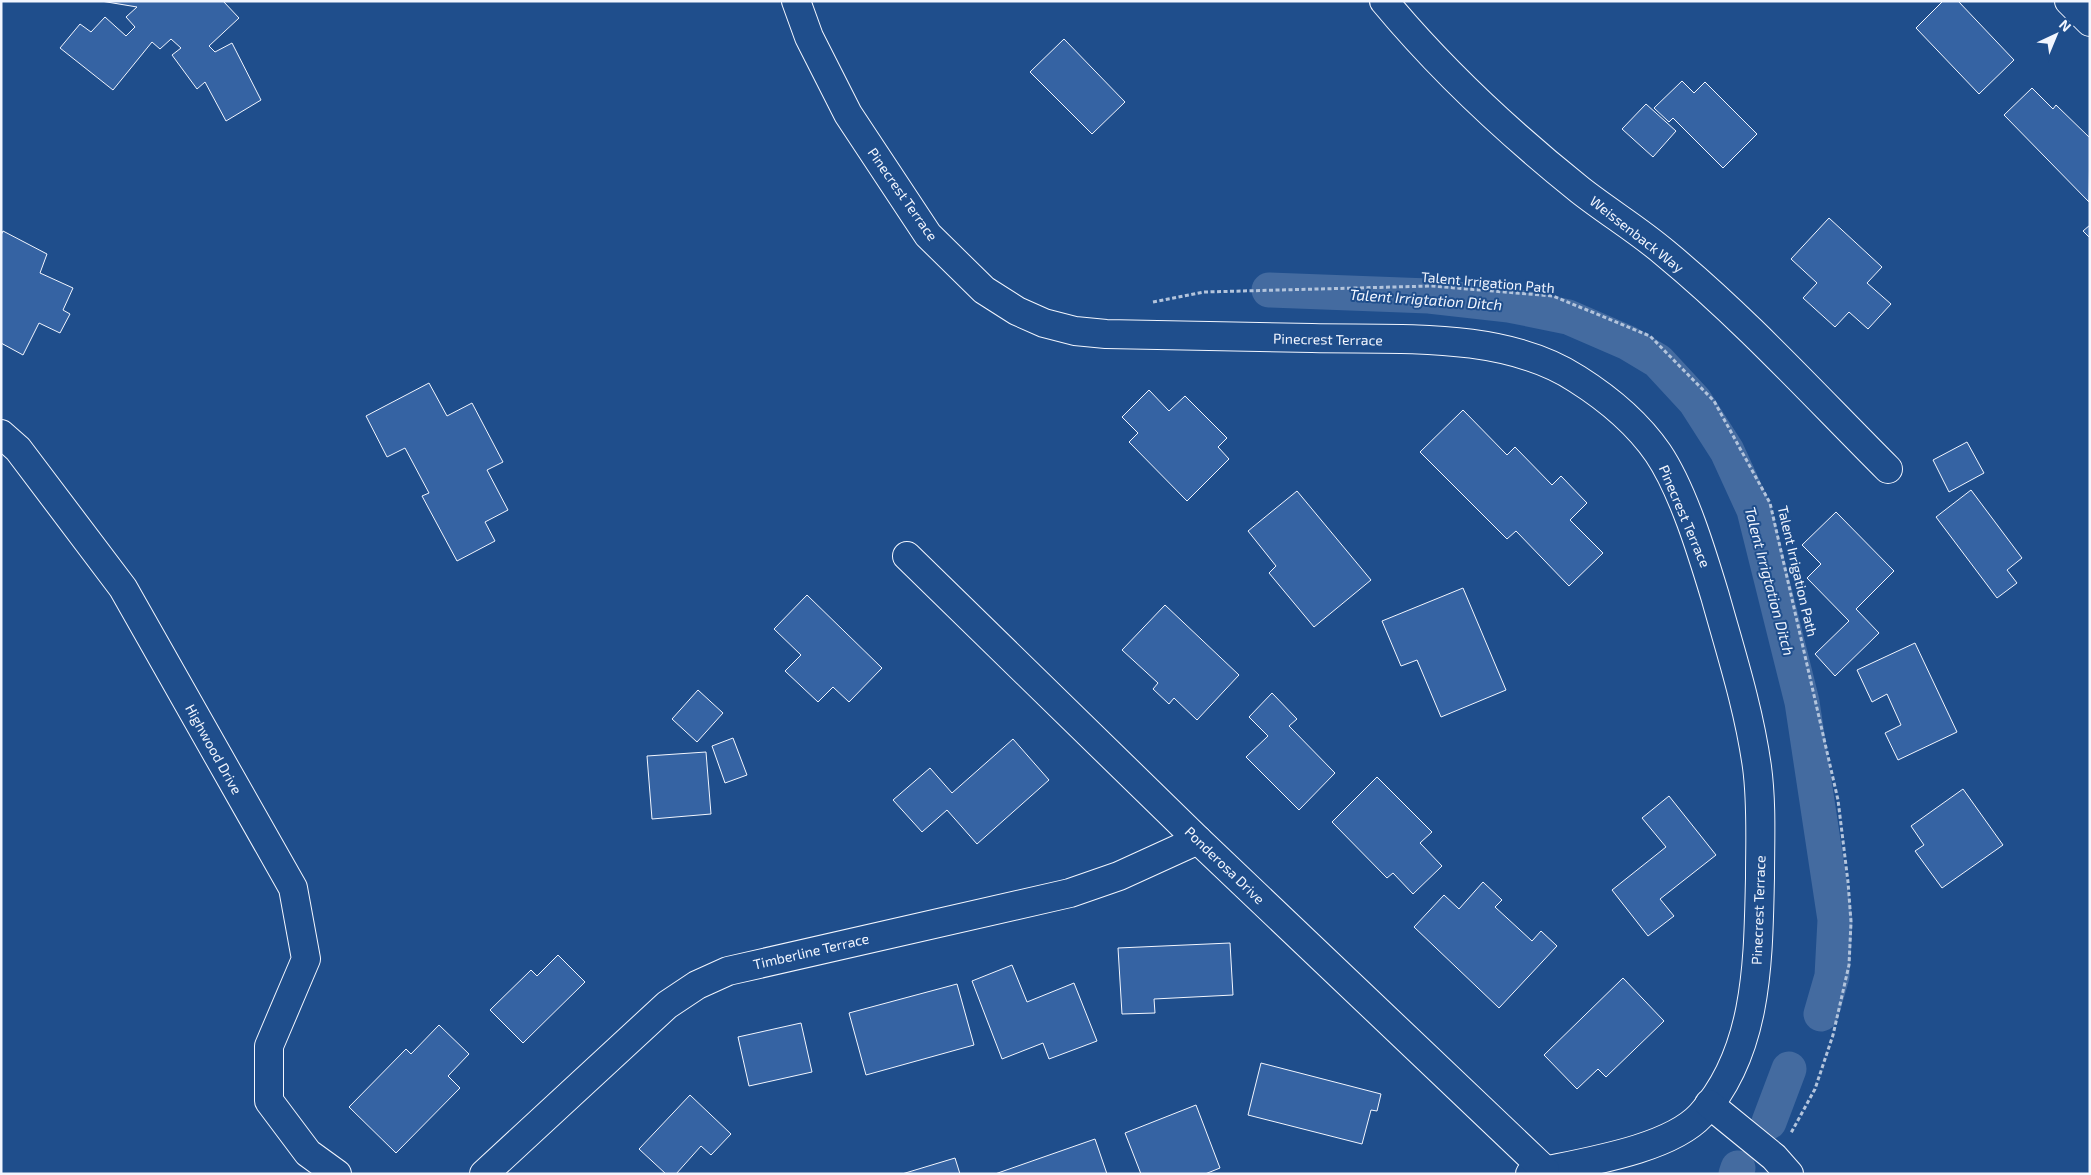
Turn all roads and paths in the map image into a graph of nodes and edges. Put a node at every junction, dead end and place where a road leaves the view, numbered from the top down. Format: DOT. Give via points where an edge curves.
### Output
graph roads {
  1 [pos="796,1"];
  2 [pos="1384,1"];
  3 [pos="2069,1"];
  4 [pos="2090,22"];
  5 [pos="1148,303"];
  6 [pos="1,434"];
  7 [pos="1888,469"];
  8 [pos="908,556"];
  9 [pos="1198,840"];
  10 [pos="1710,1104"];
  11 [pos="1782,1165"];
  12 [pos="1537,1172"];
  13 [pos="337,1174"];
  14 [pos="484,1174"];
  1 -- 10 [label="street, Pinecrest Terrace" via="809,37 848,114 928,235 984,290 1017,311 1074,331 1106,334 1422,341 1494,347 1538,360 1575,377 1636,427 1659,455 1682,502 1705,562 1748,717 1758,771 1760,830 1755,983 1731,1071"];
  2 -- 7 [label="street, Weissenback Way" via="1422,47 1500,122 1581,191 1664,252 1708,291"];
  3 -- 4 [label="street"];
  5 -- 11 [label="path, Talent Irrigation Path" via="1204,292 1432,286 1553,296 1650,336 1714,401 1770,503 1838,800 1850,914 1849,965 1833,1035 1815,1089"];
  6 -- 13 [label="street, Highwood Drive" via="18,449 124,588 293,888 306,959 269,1046 269,1101 308,1153"];
  8 -- 9 [label="street, Ponderosa Drive"];
  9 -- 12 [label="street, Ponderosa Drive"];
  9 -- 14 [label="street, Timberline Terrace" via="1119,876 1070,892 778,958 728,971 697,985 667,1005"];
  10 -- 11 [label="street"];
  10 -- 12 [label="street, Pinecrest Terrace" via="1678,1133 1646,1146"];
}
